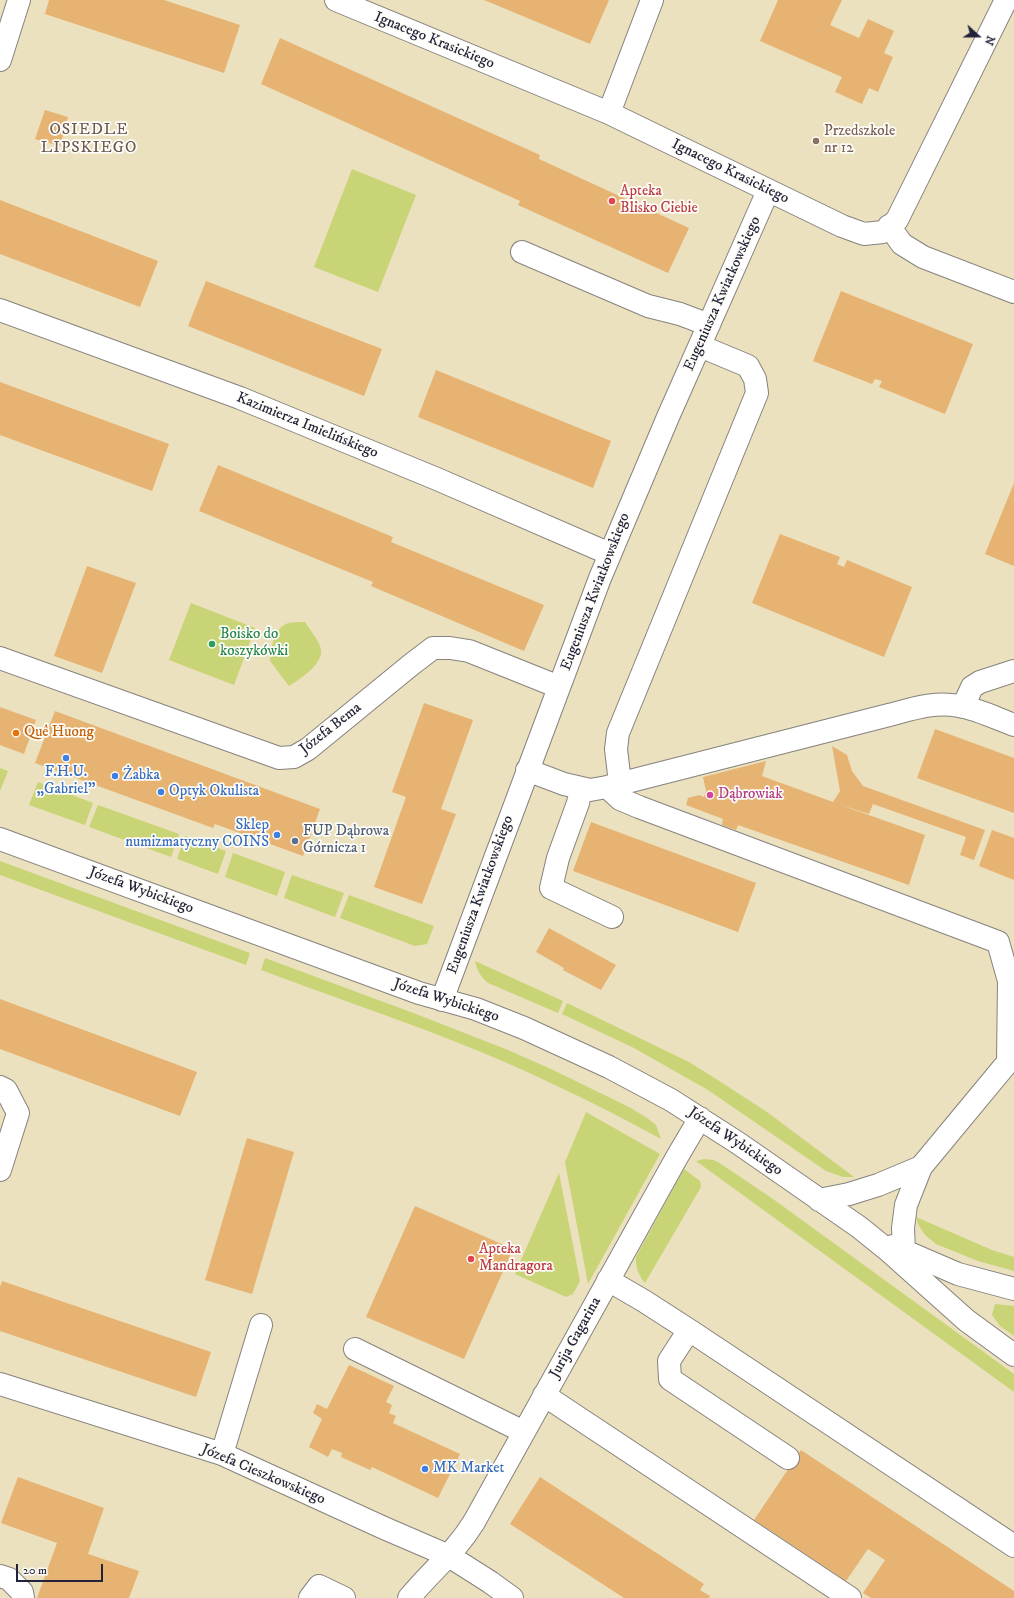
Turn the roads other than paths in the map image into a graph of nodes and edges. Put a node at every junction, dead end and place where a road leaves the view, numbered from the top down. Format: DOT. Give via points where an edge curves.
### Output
graph roads {
  1 [pos="19,0"];
  2 [pos="336,0"];
  3 [pos="652,0"];
  4 [pos="1006,0"];
  5 [pos="0,60"];
  6 [pos="609,113"];
  7 [pos="768,191"];
  8 [pos="889,226"];
  9 [pos="522,252"];
  10 [pos="1014,292"];
  11 [pos="0,310"];
  12 [pos="709,325"];
  13 [pos="700,346"];
  14 [pos="610,554"];
  15 [pos="0,658"];
  16 [pos="1014,671"];
  17 [pos="559,687"];
  18 [pos="963,707"];
  19 [pos="1014,724"];
  20 [pos="528,770"];
  21 [pos="614,785"];
  22 [pos="581,788"];
  23 [pos="0,840"];
  24 [pos="612,917"];
  25 [pos="442,1000"];
  26 [pos="1011,1063"];
  27 [pos="0,1088"];
  28 [pos="700,1118"];
  29 [pos="921,1167"];
  30 [pos="0,1170"];
  31 [pos="819,1200"];
  32 [pos="859,1227"];
  33 [pos="904,1252"];
  34 [pos="608,1280"];
  35 [pos="1014,1289"];
  36 [pos="261,1325"];
  37 [pos="689,1330"];
  38 [pos="355,1349"];
  39 [pos="1014,1355"];
  40 [pos="0,1384"];
  41 [pos="544,1395"];
  42 [pos="524,1432"];
  43 [pos="222,1454"];
  44 [pos="788,1458"];
  45 [pos="1014,1546"];
  46 [pos="449,1556"];
  47 [pos="0,1576"];
  48 [pos="23,1598"];
  49 [pos="310,1598"];
  50 [pos="344,1598"];
  51 [pos="409,1598"];
  52 [pos="512,1598"];
  53 [pos="850,1598"];
  1 -- 5 [label="street"];
  2 -- 6 [label="street, Ignacego Krasickiego"];
  3 -- 6 [label="street"];
  4 -- 8 [label="street, Ignacego Krasickiego" via="909,199 897,220"];
  6 -- 7 [label="street, Ignacego Krasickiego"];
  7 -- 8 [label="street, Ignacego Krasickiego" via="864,234 883,232"];
  7 -- 12 [label="street, Eugeniusza Kwiatkowskiego"];
  8 -- 10 [label="street" via="902,244 923,257"];
  9 -- 12 [label="street" via="648,306"];
  11 -- 14 [label="street, Kazimierza Imielińskiego" via="240,398"];
  12 -- 13 [label="street, Eugeniusza Kwiatkowskiego"];
  13 -- 14 [label="street, Eugeniusza Kwiatkowskiego"];
  13 -- 21 [label="street" via="748,366 755,379 757,393 618,733"];
  14 -- 17 [label="street, Eugeniusza Kwiatkowskiego"];
  15 -- 17 [label="street, Józefa Bema" via="279,758 294,757 308,749 433,648 469,651"];
  16 -- 18 [label="street" via="972,687"];
  17 -- 20 [label="street, Eugeniusza Kwiatkowskiego"];
  18 -- 19 [label="street"];
  18 -- 21 [label="street" via="941,704 924,706"];
  20 -- 22 [label="street"];
  20 -- 25 [label="street, Eugeniusza Kwiatkowskiego"];
  21 -- 22 [label="street" via="590,790"];
  21 -- 26 [label="street" via="620,800 998,942 1009,981"];
  22 -- 24 [label="street" via="551,888"];
  23 -- 25 [label="street, Józefa Wybickiego"];
  25 -- 28 [label="street, Józefa Wybickiego" via="476,1009 558,1043 641,1083"];
  26 -- 29 [label="street"];
  27 -- 30 [label="street" via="6,1090 18,1113"];
  28 -- 31 [label="street, Józefa Wybickiego"];
  28 -- 34 [label="street, Jurija Gagarina"];
  29 -- 31 [label="street" via="878,1185"];
  29 -- 33 [label="street" via="906,1205 903,1228"];
  31 -- 32 [label="street, Józefa Wybickiego"];
  32 -- 33 [label="street, Józefa Wybickiego"];
  32 -- 39 [label="street, Józefa Wybickiego" via="966,1320"];
  33 -- 35 [label="street, Józefa Wybickiego" via="958,1274"];
  34 -- 37 [label="street"];
  34 -- 41 [label="street, Jurija Gagarina"];
  36 -- 43 [label="street"];
  37 -- 44 [label="street" via="669,1361 670,1380"];
  37 -- 45 [label="street"];
  38 -- 42 [label="street"];
  40 -- 43 [label="street, Józefa Cieszkowskiego"];
  41 -- 42 [label="street, Jurija Gagarina"];
  41 -- 53 [label="street"];
  42 -- 46 [label="street, Jurija Gagarina" via="474,1522"];
  43 -- 46 [label="street, Józefa Cieszkowskiego"];
  46 -- 51 [label="street, Jurija Gagarina"];
  46 -- 52 [label="street, Józefa Cieszkowskiego"];
  47 -- 48 [label="street" via="9,1578 22,1592"];
  49 -- 50 [label="street" via="319,1586"];
}
